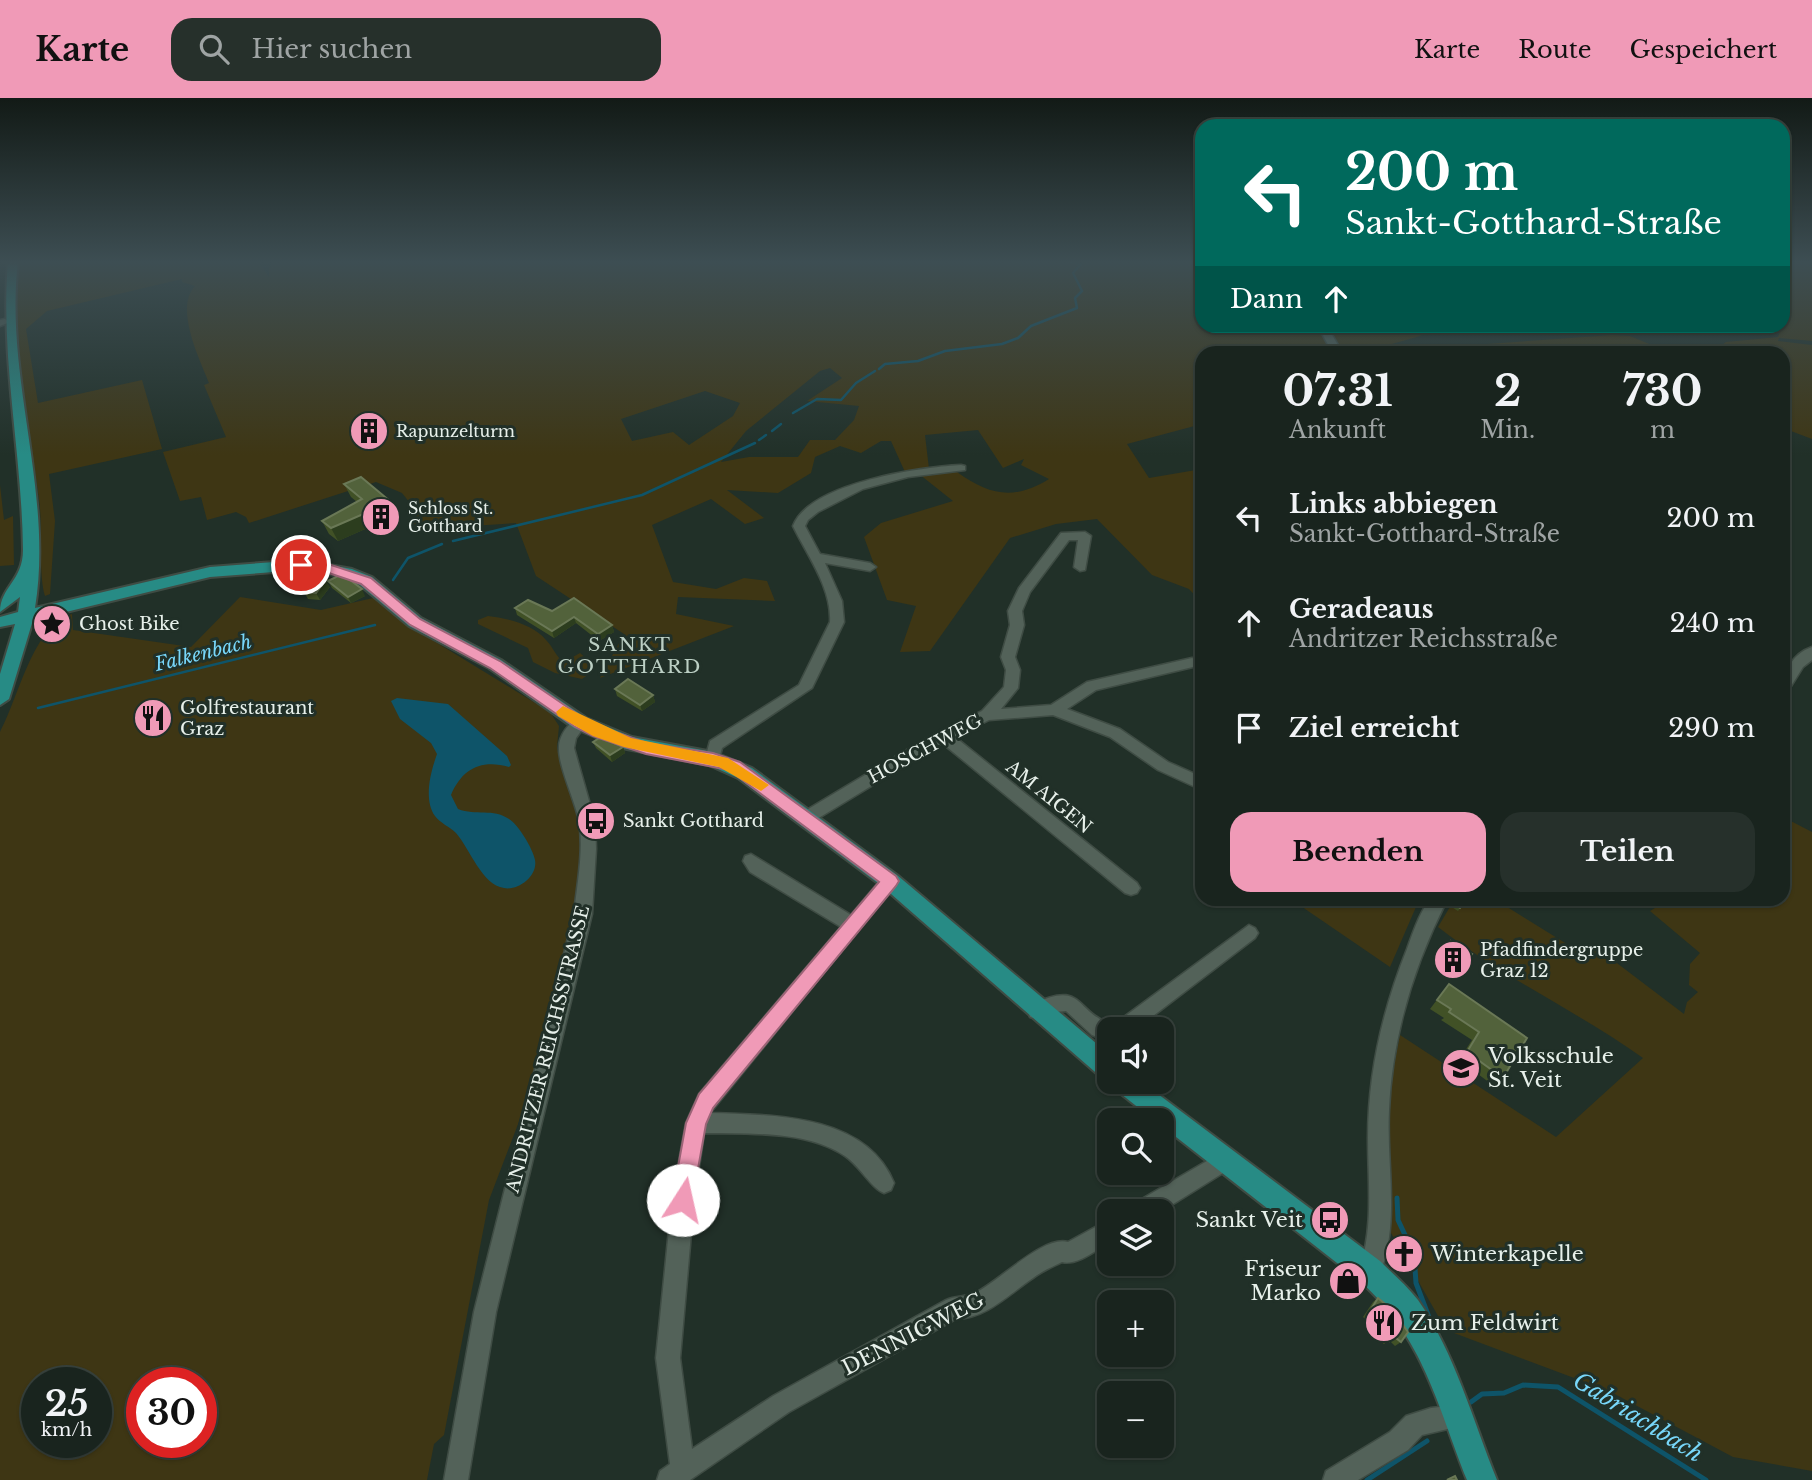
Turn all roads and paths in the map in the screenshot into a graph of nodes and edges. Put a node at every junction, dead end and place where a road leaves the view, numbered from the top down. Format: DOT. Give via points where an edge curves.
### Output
graph roads {
  1 [pos="2,325"];
  2 [pos="961,468"];
  3 [pos="814,557"];
  4 [pos="870,567"];
  5 [pos="1080,567"];
  6 [pos="28,570"];
  7 [pos="80,601"];
  8 [pos="0,607"];
  9 [pos="25,615"];
  10 [pos="0,622"];
  11 [pos="14,657"];
  12 [pos="1809,657"];
  13 [pos="1192,663"];
  14 [pos="1790,679"];
  15 [pos="0,699"];
  16 [pos="1054,710"];
  17 [pos="987,715"];
  18 [pos="580,723"];
  19 [pos="944,736"];
  20 [pos="713,759"];
  21 [pos="1195,781"];
  22 [pos="806,818"];
  23 [pos="751,861"];
  24 [pos="890,881"];
  25 [pos="1131,888"];
  26 [pos="1434,906"];
  27 [pos="852,924"];
  28 [pos="1249,933"];
  29 [pos="1037,1011"];
  30 [pos="1137,1017"];
  31 [pos="1097,1024"];
  32 [pos="1097,1059"];
  33 [pos="1139,1094"];
  34 [pos="696,1123"];
  35 [pos="1224,1161"];
  36 [pos="884,1183"];
  37 [pos="1162,1199"];
  38 [pos="1097,1237"];
  39 [pos="1370,1270"];
  40 [pos="1457,1417"];
  41 [pos="676,1475"];
  42 [pos="456,1480"];
  43 [pos="1335,1480"];
  44 [pos="1482,1480"];
  1 -- 6 [label="main road" via="26,474"];
  2 -- 3 [label="street" via="875,479 814,509 799,526"];
  3 -- 4 [label="street"];
  3 -- 20 [label="street" via="839,616 814,674 805,688 715,745"];
  5 -- 17 [label="street" via="1085,536 1065,536 1024,591 1015,611 1017,625 1008,657 1013,670 1011,688"];
  6 -- 8 [label="main road" via="15,594"];
  6 -- 9 [label="main road"];
  7 -- 9 [label="main road"];
  7 -- 11 [label="main road" via="41,624"];
  7 -- 18 [label="main road" via="210,572 284,565 334,569 366,581 415,622 509,673"];
  9 -- 10 [label="main road"];
  9 -- 11 [label="main road"];
  11 -- 15 [label="main road"];
  12 -- 14 [label="street"];
  13 -- 16 [label="street, HOSCHWEG" via="1092,687"];
  16 -- 17 [label="street, HOSCHWEG"];
  16 -- 21 [label="street, HOSCHWEG" via="1115,733 1163,766"];
  17 -- 19 [label="street, HOSCHWEG"];
  18 -- 20 [label="main road" via="646,748"];
  18 -- 42 [label="street, ANDRITZER REICHSSTRASSE" via="566,748 587,822 583,914 485,1312"];
  19 -- 22 [label="street, HOSCHWEG"];
  19 -- 25 [label="street, AM AIGEN"];
  20 -- 22 [label="main road" via="745,772"];
  22 -- 24 [label="main road"];
  23 -- 27 [label="street"];
  24 -- 27 [label="street"];
  24 -- 29 [label="main road"];
  26 -- 39 [label="street" via="1409,964 1387,1040 1378,1104 1379,1243"];
  27 -- 34 [label="street" via="706,1101"];
  28 -- 30 [label="street"];
  29 -- 31 [label="street" via="1056,1000 1067,1001"];
  29 -- 32 [label="main road"];
  33 -- 35 [label="main road"];
  34 -- 36 [label="street" via="796,1127 832,1139 867,1160"];
  34 -- 41 [label="street" via="683,1200 668,1359"];
  35 -- 37 [label="street"];
  35 -- 39 [label="main road"];
  38 -- 41 [label="street, DENNIGWEG" via="1069,1253 1061,1251 964,1309 954,1308 781,1404"];
  39 -- 40 [label="main road" via="1409,1311"];
  40 -- 43 [label="street" via="1415,1425 1399,1441"];
  40 -- 44 [label="main road"];
}
